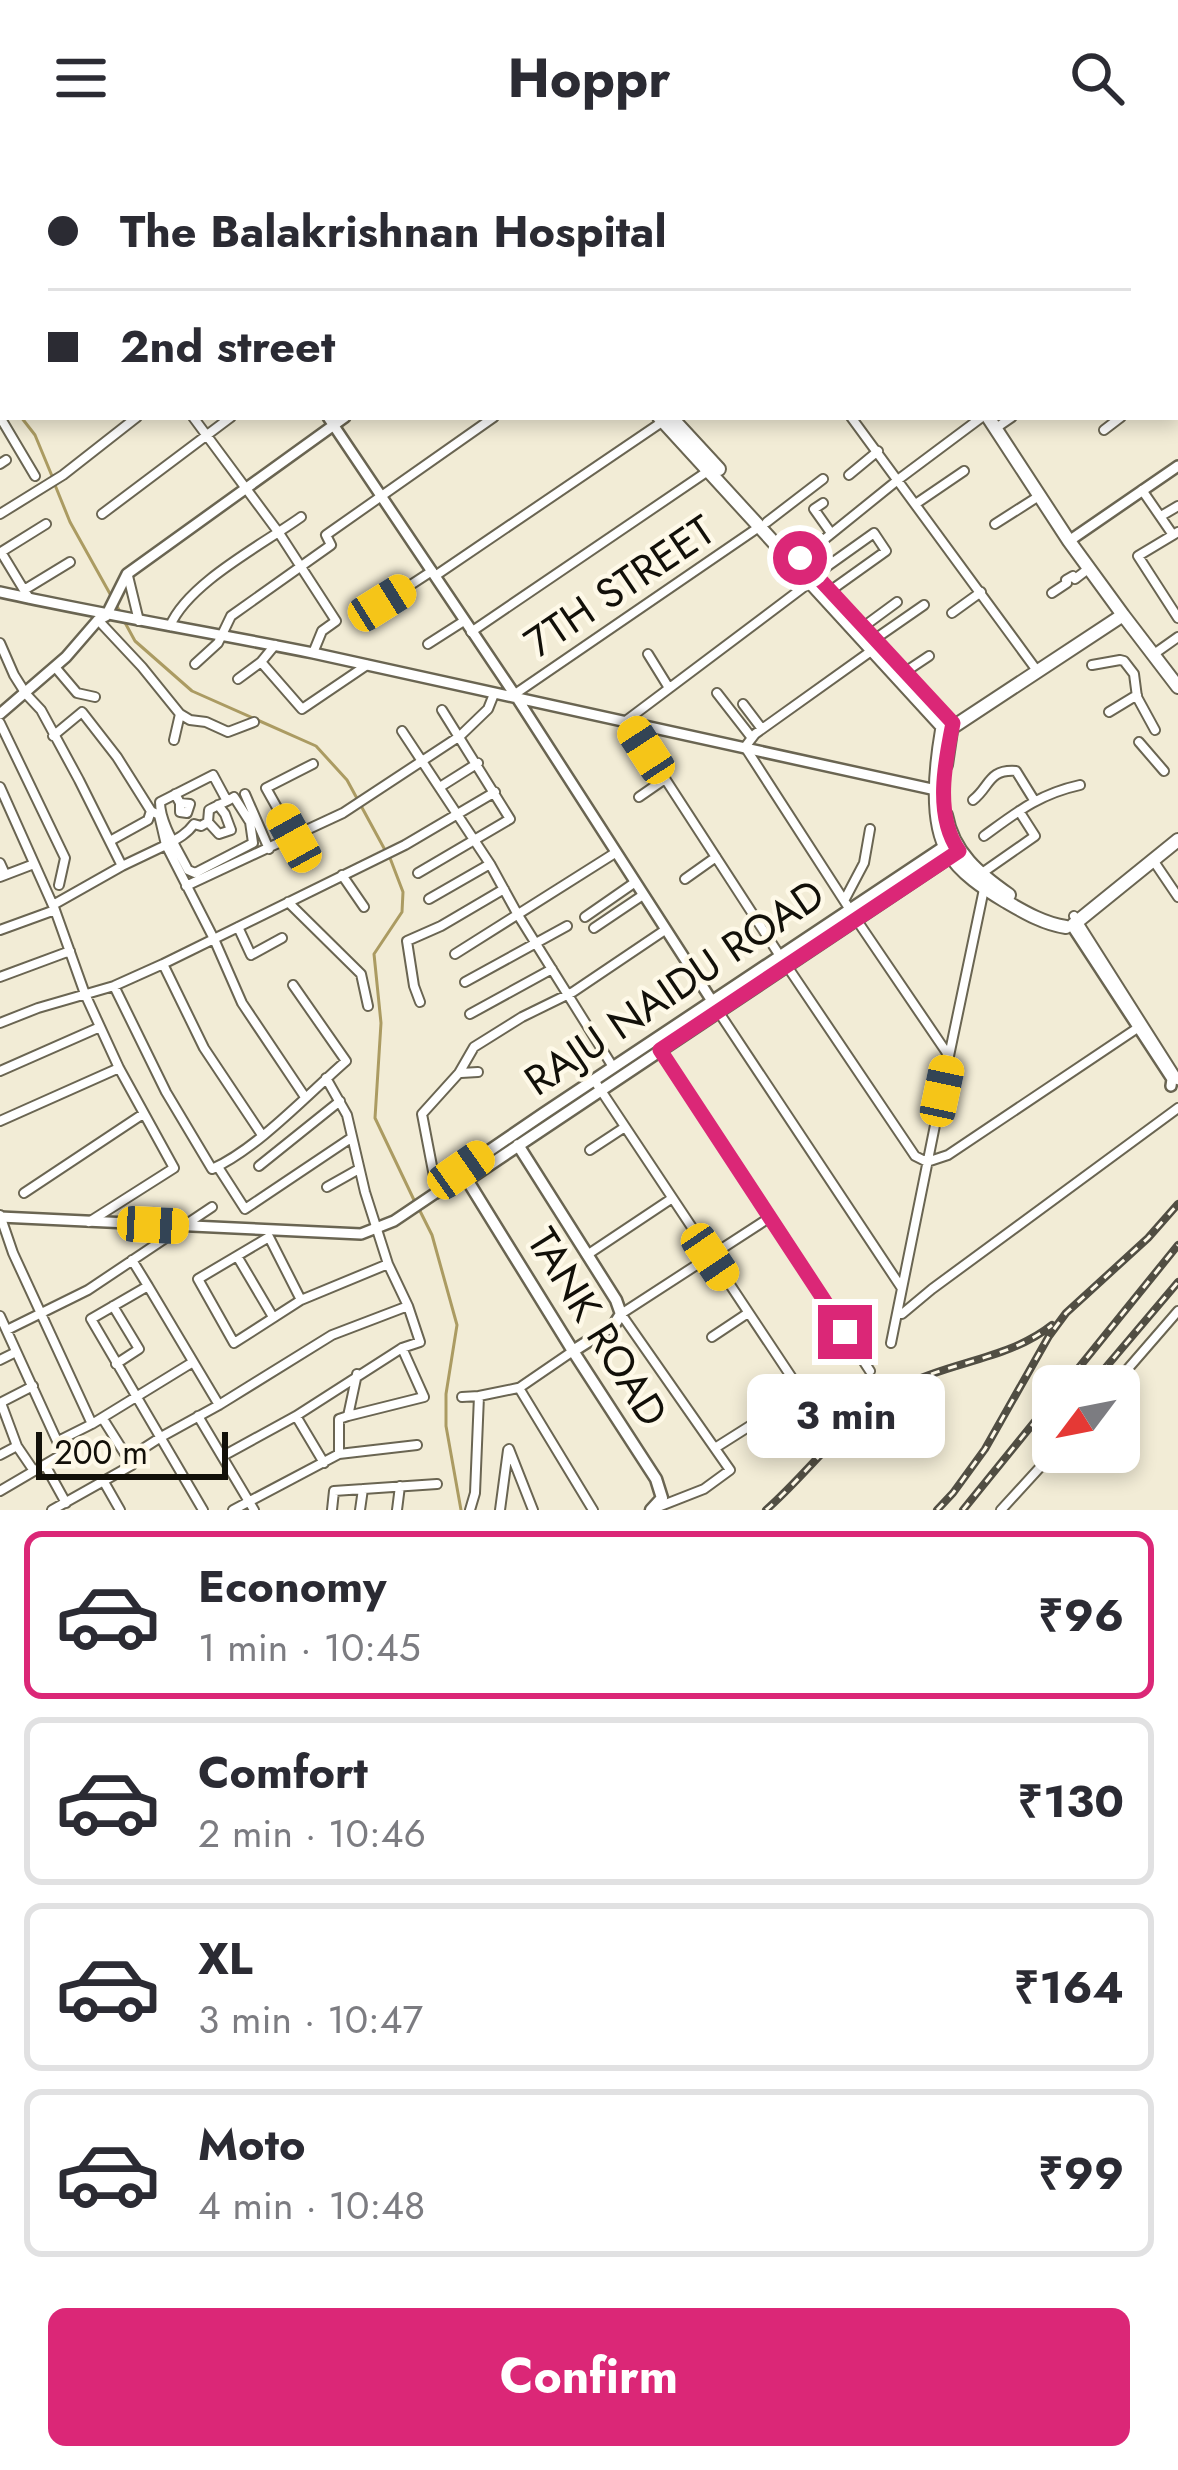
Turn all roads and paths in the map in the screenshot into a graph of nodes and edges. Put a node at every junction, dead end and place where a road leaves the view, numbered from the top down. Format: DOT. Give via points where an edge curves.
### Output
graph roads {
  1 [pos="2,420"];
  2 [pos="133,420"];
  3 [pos="195,420"];
  4 [pos="227,420"];
  5 [pos="490,420"];
  6 [pos="661,420"];
  7 [pos="666,420"];
  8 [pos="666,420"];
  9 [pos="853,420"];
  10 [pos="989,420"];
  11 [pos="1117,420"];
  12 [pos="331,421"];
  13 [pos="1105,430"];
  14 [pos="207,436"];
  15 [pos="878,451"];
  16 [pos="1178,466"];
  17 [pos="709,470"];
  18 [pos="964,471"];
  19 [pos="849,475"];
  20 [pos="34,476"];
  21 [pos="823,479"];
  22 [pos="899,479"];
  23 [pos="247,489"];
  24 [pos="1142,490"];
  25 [pos="1040,495"];
  26 [pos="382,497"];
  27 [pos="823,503"];
  28 [pos="916,503"];
  29 [pos="1178,506"];
  30 [pos="0,514"];
  31 [pos="102,514"];
  32 [pos="1160,516"];
  33 [pos="301,517"];
  34 [pos="46,524"];
  35 [pos="764,524"];
  36 [pos="995,524"];
  37 [pos="279,533"];
  38 [pos="831,533"];
  39 [pos="1176,533"];
  40 [pos="1069,541"];
  41 [pos="0,552"];
  42 [pos="797,561"];
  43 [pos="70,562"];
  44 [pos="300,567"];
  45 [pos="1089,568"];
  46 [pos="434,574"];
  47 [pos="125,578"];
  48 [pos="815,578"];
  49 [pos="830,591"];
  50 [pos="0,592"];
  51 [pos="981,592"];
  52 [pos="1052,593"];
  53 [pos="26,594"];
  54 [pos="897,602"];
  55 [pos="382,603"];
  56 [pos="924,605"];
  57 [pos="952,613"];
  58 [pos="1123,615"];
  59 [pos="107,616"];
  60 [pos="1178,618"];
  61 [pos="138,620"];
  62 [pos="464,621"];
  63 [pos="170,626"];
  64 [pos="863,627"];
  65 [pos="471,632"];
  66 [pos="223,635"];
  67 [pos="1178,637"];
  68 [pos="0,643"];
  69 [pos="428,644"];
  70 [pos="874,644"];
  71 [pos="275,645"];
  72 [pos="313,653"];
  73 [pos="649,654"];
  74 [pos="1154,655"];
  75 [pos="929,656"];
  76 [pos="261,662"];
  77 [pos="195,664"];
  78 [pos="367,665"];
  79 [pos="1093,665"];
  80 [pos="55,668"];
  81 [pos="904,672"];
  82 [pos="1038,672"];
  83 [pos="238,679"];
  84 [pos="1178,687"];
  85 [pos="669,688"];
  86 [pos="717,693"];
  87 [pos="26,694"];
  88 [pos="494,694"];
  89 [pos="1137,695"];
  90 [pos="95,697"];
  91 [pos="517,698"];
  92 [pos="743,704"];
  93 [pos="442,710"];
  94 [pos="1109,712"];
  95 [pos="180,714"];
  96 [pos="0,718"];
  97 [pos="627,720"];
  98 [pos="254,722"];
  99 [pos="948,725"];
  100 [pos="762,729"];
  101 [pos="1155,730"];
  102 [pos="402,731"];
  103 [pos="53,736"];
  104 [pos="460,736"];
  105 [pos="174,740"];
  106 [pos="748,742"];
  107 [pos="1139,742"];
  108 [pos="423,760"];
  109 [pos="478,763"];
  110 [pos="313,764"];
  111 [pos="1164,771"];
  112 [pos="665,779"];
  113 [pos="1080,785"];
  114 [pos="0,787"];
  115 [pos="440,787"];
  116 [pos="936,790"];
  117 [pos="495,792"];
  118 [pos="245,794"];
  119 [pos="639,797"];
  120 [pos="973,800"];
  121 [pos="1034,800"];
  122 [pos="222,803"];
  123 [pos="151,811"];
  124 [pos="1019,811"];
  125 [pos="458,815"];
  126 [pos="204,824"];
  127 [pos="870,829"];
  128 [pos="984,836"];
  129 [pos="294,838"];
  130 [pos="474,840"];
  131 [pos="1178,840"];
  132 [pos="110,841"];
  133 [pos="170,843"];
  134 [pos="269,849"];
  135 [pos="952,849"];
  136 [pos="616,854"];
  137 [pos="716,856"];
  138 [pos="1153,860"];
  139 [pos="0,863"];
  140 [pos="34,864"];
  141 [pos="490,864"];
  142 [pos="122,866"];
  143 [pos="418,872"];
  144 [pos="342,875"];
  145 [pos="3,876"];
  146 [pos="685,879"];
  147 [pos="982,881"];
  148 [pos="634,883"];
  149 [pos="59,885"];
  150 [pos="186,886"];
  151 [pos="504,889"];
  152 [pos="643,896"];
  153 [pos="1178,897"];
  154 [pos="429,899"];
  155 [pos="288,902"];
  156 [pos="54,907"];
  157 [pos="364,907"];
  158 [pos="850,910"];
  159 [pos="519,915"];
  160 [pos="585,917"];
  161 [pos="1071,923"];
  162 [pos="567,926"];
  163 [pos="238,927"];
  164 [pos="594,928"];
  165 [pos="665,930"];
  166 [pos="0,931"];
  167 [pos="282,938"];
  168 [pos="214,939"];
  169 [pos="536,944"];
  170 [pos="70,951"];
  171 [pos="455,954"];
  172 [pos="783,961"];
  173 [pos="163,964"];
  174 [pos="552,969"];
  175 [pos="0,977"];
  176 [pos="465,982"];
  177 [pos="293,985"];
  178 [pos="114,986"];
  179 [pos="567,993"];
  180 [pos="85,994"];
  181 [pos="420,1002"];
  182 [pos="368,1006"];
  183 [pos="715,1006"];
  184 [pos="470,1014"];
  185 [pos="0,1023"];
  186 [pos="100,1028"];
  187 [pos="1138,1028"];
  188 [pos="660,1050"];
  189 [pos="949,1056"];
  190 [pos="613,1067"];
  191 [pos="119,1069"];
  192 [pos="0,1071"];
  193 [pos="478,1072"];
  194 [pos="459,1073"];
  195 [pos="326,1078"];
  196 [pos="1178,1080"];
  197 [pos="597,1085"];
  198 [pos="305,1096"];
  199 [pos="340,1101"];
  200 [pos="1178,1108"];
  201 [pos="143,1114"];
  202 [pos="0,1121"];
  203 [pos="625,1127"];
  204 [pos="262,1135"];
  205 [pos="351,1138"];
  206 [pos="518,1145"];
  207 [pos="590,1150"];
  208 [pos="927,1162"];
  209 [pos="259,1166"];
  210 [pos="218,1167"];
  211 [pos="359,1169"];
  212 [pos="464,1175"];
  213 [pos="327,1187"];
  214 [pos="437,1192"];
  215 [pos="24,1193"];
  216 [pos="671,1198"];
  217 [pos="212,1207"];
  218 [pos="0,1216"];
  219 [pos="769,1218"];
  220 [pos="88,1222"];
  221 [pos="185,1227"];
  222 [pos="377,1229"];
  223 [pos="268,1234"];
  224 [pos="587,1255"];
  225 [pos="237,1256"];
  226 [pos="710,1257"];
  227 [pos="132,1260"];
  228 [pos="388,1264"];
  229 [pos="148,1286"];
  230 [pos="902,1288"];
  231 [pos="301,1300"];
  232 [pos="113,1306"];
  233 [pos="408,1306"];
  234 [pos="1178,1311"];
  235 [pos="748,1313"];
  236 [pos="40,1314"];
  237 [pos="621,1314"];
  238 [pos="898,1315"];
  239 [pos="0,1316"];
  240 [pos="273,1317"];
  241 [pos="8,1330"];
  242 [pos="712,1337"];
  243 [pos="891,1343"];
  244 [pos="402,1348"];
  245 [pos="573,1351"];
  246 [pos="16,1352"];
  247 [pos="0,1360"];
  248 [pos="194,1362"];
  249 [pos="116,1364"];
  250 [pos="1131,1365"];
  251 [pos="870,1371"];
  252 [pos="357,1374"];
  253 [pos="33,1386"];
  254 [pos="519,1388"];
  255 [pos="802,1393"];
  256 [pos="479,1396"];
  257 [pos="138,1397"];
  258 [pos="462,1397"];
  259 [pos="0,1403"];
  260 [pos="219,1405"];
  261 [pos="810,1406"];
  262 [pos="296,1416"];
  263 [pos="348,1416"];
  264 [pos="198,1417"];
  265 [pos="103,1418"];
  266 [pos="92,1424"];
  267 [pos="161,1437"];
  268 [pos="58,1442"];
  269 [pos="17,1445"];
  270 [pos="417,1445"];
  271 [pos="715,1448"];
  272 [pos="339,1454"];
  273 [pos="0,1456"];
  274 [pos="223,1456"];
  275 [pos="324,1463"];
  276 [pos="45,1465"];
  277 [pos="132,1465"];
  278 [pos="34,1472"];
  279 [pos="1035,1473"];
  280 [pos="104,1482"];
  281 [pos="436,1484"];
  282 [pos="400,1486"];
  283 [pos="363,1489"];
  284 [pos="0,1491"];
  285 [pos="66,1503"];
  286 [pos="251,1505"];
  287 [pos="52,1510"];
  288 [pos="120,1510"];
  289 [pos="203,1510"];
  290 [pos="233,1510"];
  291 [pos="332,1510"];
  292 [pos="361,1510"];
  293 [pos="397,1510"];
  294 [pos="470,1510"];
  295 [pos="500,1510"];
  296 [pos="533,1510"];
  297 [pos="593,1510"];
  298 [pos="651,1510"];
  299 [pos="1001,1510"];
  1 -- 20 [label="street"];
  2 -- 30 [label="street"];
  3 -- 14 [label="street"];
  4 -- 14 [label="street"];
  5 -- 26 [label="street"];
  6 -- 46 [label="street"];
  7 -- 17 [label="main road"];
  8 -- 35 [label="main road"];
  9 -- 15 [label="street"];
  10 -- 22 [label="street"];
  10 -- 25 [label="main road"];
  11 -- 13 [label="street"];
  12 -- 23 [label="street"];
  12 -- 26 [label="street"];
  14 -- 23 [label="street"];
  14 -- 31 [label="street"];
  15 -- 19 [label="street"];
  15 -- 22 [label="street"];
  16 -- 24 [label="street"];
  17 -- 35 [label="main road"];
  17 -- 65 [label="street"];
  18 -- 28 [label="street"];
  21 -- 35 [label="street, 7TH STREET"];
  22 -- 28 [label="street"];
  22 -- 38 [label="street"];
  23 -- 37 [label="street"];
  23 -- 47 [label="street"];
  24 -- 32 [label="street"];
  24 -- 40 [label="street"];
  25 -- 36 [label="street"];
  25 -- 40 [label="main road"];
  26 -- 44 [label="street" via="326,535 331,545"];
  26 -- 46 [label="street"];
  27 -- 38 [label="street" via="814,509"];
  28 -- 51 [label="street"];
  29 -- 32 [label="street"];
  32 -- 39 [label="street"];
  33 -- 37 [label="street"];
  34 -- 41 [label="street"];
  35 -- 42 [label="main road"];
  35 -- 91 [label="street, 7TH STREET"];
  37 -- 44 [label="street"];
  37 -- 63 [label="street" via="191,593"];
  38 -- 42 [label="street"];
  39 -- 60 [label="street" via="1138,556"];
  40 -- 45 [label="main road"];
  41 -- 53 [label="street"];
  42 -- 48 [label="main road"];
  43 -- 53 [label="street"];
  44 -- 66 [label="street" via="231,616"];
  44 -- 72 [label="street" via="336,621"];
  45 -- 52 [label="street"];
  45 -- 58 [label="main road"];
  46 -- 55 [label="street"];
  46 -- 62 [label="street"];
  47 -- 59 [label="street"];
  47 -- 61 [label="street"];
  48 -- 49 [label="main road"];
  48 -- 49 [label="street" via="874,533 886,551"];
  48 -- 70 [label="main road"];
  48 -- 85 [label="street"];
  49 -- 64 [label="main road"];
  50 -- 53 [label="street"];
  51 -- 57 [label="street"];
  51 -- 82 [label="street"];
  53 -- 59 [label="street"];
  54 -- 64 [label="street"];
  56 -- 70 [label="street"];
  58 -- 74 [label="main road"];
  58 -- 82 [label="main road"];
  59 -- 61 [label="street"];
  59 -- 80 [label="street"];
  59 -- 95 [label="street"];
  61 -- 63 [label="street"];
  62 -- 65 [label="street"];
  62 -- 69 [label="street"];
  63 -- 66 [label="street"];
  64 -- 70 [label="main road"];
  65 -- 91 [label="street"];
  66 -- 71 [label="street"];
  66 -- 77 [label="street"];
  67 -- 74 [label="street"];
  68 -- 87 [label="street"];
  70 -- 81 [label="main road"];
  70 -- 99 [label="main road"];
  70 -- 100 [label="street"];
  71 -- 72 [label="street"];
  71 -- 76 [label="street"];
  72 -- 78 [label="street"];
  73 -- 85 [label="street"];
  74 -- 84 [label="main road"];
  75 -- 81 [label="street"];
  76 -- 78 [label="street" via="302,709"];
  76 -- 83 [label="street"];
  78 -- 88 [label="street"];
  79 -- 89 [label="street" via="1124,662"];
  80 -- 87 [label="street"];
  80 -- 90 [label="street" via="77,693"];
  81 -- 99 [label="main road"];
  82 -- 99 [label="main road"];
  85 -- 97 [label="street"];
  86 -- 106 [label="street"];
  87 -- 96 [label="street"];
  87 -- 103 [label="street"];
  88 -- 91 [label="street"];
  88 -- 104 [label="street"];
  89 -- 94 [label="street"];
  89 -- 101 [label="street"];
  91 -- 97 [label="street"];
  91 -- 136 [label="street"];
  92 -- 100 [label="street"];
  93 -- 104 [label="street"];
  95 -- 98 [label="street" via="228,732"];
  95 -- 105 [label="street"];
  96 -- 149 [label="street" via="65,858"];
  97 -- 106 [label="street"];
  97 -- 112 [label="street"];
  99 -- 116 [label="main road"];
  99 -- 135 [label="main road"];
  100 -- 106 [label="street"];
  102 -- 108 [label="street"];
  103 -- 123 [label="street" via="82,712"];
  103 -- 132 [label="street"];
  104 -- 108 [label="street"];
  104 -- 109 [label="street"];
  106 -- 116 [label="street"];
  106 -- 158 [label="street"];
  107 -- 111 [label="street"];
  108 -- 115 [label="street"];
  108 -- 129 [label="street"];
  109 -- 115 [label="street"];
  109 -- 117 [label="street"];
  110 -- 129 [label="street" via="266,788"];
  112 -- 119 [label="street"];
  112 -- 137 [label="street"];
  113 -- 121 [label="street"];
  114 -- 140 [label="street"];
  115 -- 125 [label="street"];
  116 -- 135 [label="main road"];
  117 -- 125 [label="street"];
  117 -- 130 [label="street" via="511,819"];
  118 -- 134 [label="street"];
  120 -- 121 [label="street" via="1006,770 1016,771"];
  121 -- 124 [label="street"];
  122 -- 126 [label="street"];
  122 -- 126 [label="street" via="231,830 219,834"];
  122 -- 133 [label="street" via="213,775 160,802"];
  122 -- 133 [label="street" via="234,797 253,843 195,872"];
  123 -- 132 [label="street"];
  123 -- 133 [label="street"];
  124 -- 128 [label="street"];
  124 -- 147 [label="street" via="1035,836"];
  125 -- 130 [label="street"];
  125 -- 144 [label="street"];
  126 -- 133 [label="street"];
  127 -- 158 [label="street"];
  129 -- 134 [label="street"];
  130 -- 141 [label="street"];
  130 -- 143 [label="street"];
  131 -- 138 [label="main road"];
  132 -- 142 [label="street"];
  133 -- 142 [label="street"];
  133 -- 150 [label="street"];
  134 -- 150 [label="street"];
  135 -- 147 [label="main road"];
  135 -- 158 [label="main road, RAJU NAIDU ROAD"];
  136 -- 148 [label="street"];
  136 -- 159 [label="street"];
  137 -- 146 [label="street"];
  137 -- 172 [label="street"];
  138 -- 153 [label="street"];
  138 -- 161 [label="main road"];
  139 -- 145 [label="street"];
  140 -- 145 [label="street"];
  140 -- 156 [label="street"];
  141 -- 151 [label="street"];
  141 -- 154 [label="street"];
  142 -- 156 [label="street"];
  144 -- 155 [label="street"];
  144 -- 157 [label="street"];
  147 -- 161 [label="main road"];
  147 -- 189 [label="street"];
  148 -- 152 [label="street"];
  148 -- 160 [label="street"];
  150 -- 168 [label="street"];
  151 -- 159 [label="street"];
  151 -- 181 [label="street" via="407,941"];
  152 -- 164 [label="street"];
  152 -- 165 [label="street"];
  155 -- 163 [label="street"];
  155 -- 182 [label="street" via="361,974"];
  156 -- 166 [label="street"];
  156 -- 170 [label="street"];
  158 -- 172 [label="main road, RAJU NAIDU ROAD"];
  158 -- 189 [label="street"];
  159 -- 169 [label="street"];
  159 -- 171 [label="street"];
  161 -- 187 [label="street"];
  161 -- 196 [label="street"];
  162 -- 169 [label="street"];
  163 -- 167 [label="street" via="251,955"];
  163 -- 168 [label="street"];
  165 -- 179 [label="street"];
  165 -- 183 [label="street"];
  168 -- 173 [label="street"];
  168 -- 198 [label="street" via="242,1004"];
  169 -- 174 [label="street"];
  169 -- 176 [label="street"];
  170 -- 175 [label="street"];
  170 -- 180 [label="street"];
  172 -- 183 [label="main road, RAJU NAIDU ROAD"];
  172 -- 208 [label="street" via="915,1156"];
  173 -- 178 [label="street"];
  173 -- 204 [label="street" via="204,1048"];
  174 -- 179 [label="street"];
  174 -- 184 [label="street"];
  177 -- 195 [label="street" via="346,1061"];
  178 -- 180 [label="street"];
  178 -- 210 [label="street" via="166,1092 212,1169"];
  179 -- 190 [label="street"];
  179 -- 194 [label="street" via="474,1047"];
  180 -- 185 [label="street"];
  180 -- 186 [label="street"];
  183 -- 188 [label="main road, RAJU NAIDU ROAD"];
  183 -- 190 [label="main road, RAJU NAIDU ROAD"];
  183 -- 230 [label="street"];
  186 -- 191 [label="street"];
  186 -- 192 [label="street"];
  187 -- 187 [label="street" via="1172,1079 1171,1086"];
  187 -- 208 [label="street"];
  188 -- 197 [label="main road, RAJU NAIDU ROAD"];
  188 -- 219 [label="street"];
  189 -- 208 [label="street"];
  190 -- 197 [label="main road, RAJU NAIDU ROAD"];
  191 -- 201 [label="street"];
  191 -- 202 [label="street"];
  193 -- 194 [label="street"];
  194 -- 214 [label="street" via="422,1114"];
  195 -- 198 [label="street"];
  195 -- 199 [label="street"];
  197 -- 203 [label="street"];
  197 -- 206 [label="main road, RAJU NAIDU ROAD"];
  197 -- 212 [label="main road, RAJU NAIDU ROAD"];
  198 -- 204 [label="street"];
  199 -- 205 [label="street"];
  199 -- 209 [label="street"];
  200 -- 238 [label="street"];
  201 -- 215 [label="street"];
  201 -- 220 [label="street" via="174,1168"];
  203 -- 207 [label="street"];
  203 -- 216 [label="street"];
  204 -- 210 [label="street"];
  205 -- 210 [label="street" via="245,1209"];
  205 -- 211 [label="street"];
  206 -- 212 [label="main road, RAJU NAIDU ROAD"];
  206 -- 224 [label="main road"];
  208 -- 230 [label="street"];
  211 -- 213 [label="street"];
  211 -- 222 [label="street"];
  212 -- 214 [label="main road"];
  212 -- 245 [label="main road, TANK ROAD"];
  214 -- 222 [label="street"];
  216 -- 224 [label="street"];
  216 -- 226 [label="street"];
  217 -- 221 [label="street"];
  218 -- 220 [label="street"];
  218 -- 236 [label="street"];
  219 -- 226 [label="street"];
  219 -- 251 [label="street"];
  220 -- 221 [label="street"];
  221 -- 223 [label="street"];
  221 -- 227 [label="street"];
  222 -- 223 [label="street"];
  222 -- 228 [label="street"];
  223 -- 225 [label="street"];
  223 -- 231 [label="street"];
  224 -- 237 [label="main road"];
  225 -- 240 [label="street"];
  225 -- 240 [label="street" via="198,1280 234,1343"];
  226 -- 235 [label="street"];
  226 -- 237 [label="street"];
  227 -- 229 [label="street"];
  227 -- 236 [label="street"];
  228 -- 231 [label="street"];
  228 -- 233 [label="street"];
  229 -- 232 [label="street"];
  229 -- 248 [label="street"];
  230 -- 238 [label="street"];
  231 -- 240 [label="street"];
  232 -- 249 [label="street" via="91,1319"];
  232 -- 249 [label="street" via="140,1349"];
  233 -- 244 [label="street" via="420,1342"];
  233 -- 260 [label="street" via="332,1335"];
  234 -- 250 [label="street"];
  235 -- 242 [label="street"];
  235 -- 255 [label="street"];
  236 -- 241 [label="street"];
  236 -- 266 [label="street"];
  237 -- 245 [label="main road"];
  237 -- 271 [label="street"];
  238 -- 243 [label="street"];
  239 -- 241 [label="street"];
  241 -- 246 [label="street"];
  244 -- 252 [label="street"];
  244 -- 263 [label="street" via="424,1397"];
  245 -- 254 [label="street"];
  245 -- 298 [label="main road, TANK ROAD" via="656,1479 662,1498"];
  246 -- 247 [label="street"];
  246 -- 253 [label="street"];
  248 -- 257 [label="street"];
  248 -- 260 [label="street"];
  249 -- 257 [label="street"];
  252 -- 262 [label="street"];
  252 -- 263 [label="street"];
  253 -- 259 [label="street"];
  253 -- 268 [label="street"];
  254 -- 256 [label="street"];
  254 -- 297 [label="street"];
  255 -- 261 [label="street"];
  255 -- 271 [label="street"];
  256 -- 258 [label="street"];
  256 -- 294 [label="street"];
  257 -- 265 [label="street"];
  257 -- 267 [label="street"];
  259 -- 269 [label="street"];
  260 -- 264 [label="street"];
  262 -- 274 [label="street"];
  262 -- 275 [label="street"];
  263 -- 272 [label="street" via="339,1420"];
  264 -- 267 [label="street"];
  264 -- 274 [label="street"];
  265 -- 266 [label="street"];
  265 -- 277 [label="street"];
  266 -- 268 [label="street"];
  267 -- 277 [label="street"];
  267 -- 289 [label="street"];
  268 -- 276 [label="street" via="64,1454"];
  269 -- 273 [label="street"];
  269 -- 278 [label="street"];
  270 -- 272 [label="street"];
  271 -- 298 [label="street" via="730,1470"];
  272 -- 275 [label="street"];
  274 -- 286 [label="street"];
  275 -- 286 [label="street"];
  276 -- 278 [label="street"];
  276 -- 285 [label="street"];
  277 -- 280 [label="street"];
  278 -- 284 [label="street"];
  279 -- 299 [label="street"];
  280 -- 285 [label="street"];
  280 -- 288 [label="street"];
  281 -- 282 [label="street"];
  282 -- 283 [label="street"];
  282 -- 293 [label="street"];
  283 -- 291 [label="street" via="334,1491"];
  283 -- 292 [label="street"];
  285 -- 287 [label="street"];
  286 -- 290 [label="street"];
  295 -- 296 [label="street" via="509,1449"];
}
